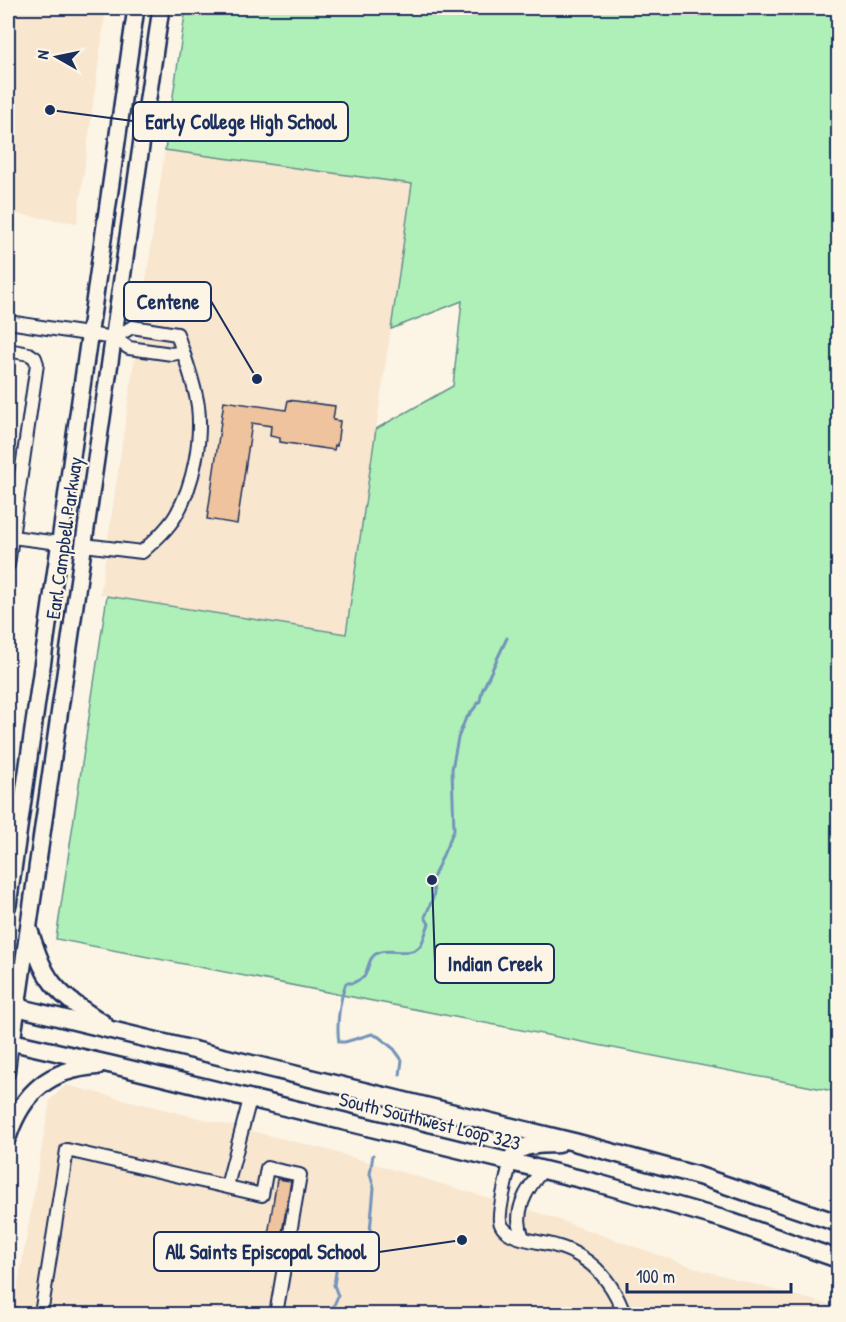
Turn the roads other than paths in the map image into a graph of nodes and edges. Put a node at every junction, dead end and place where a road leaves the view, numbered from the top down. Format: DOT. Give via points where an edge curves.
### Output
graph roads {
  1 [pos="136,8"];
  2 [pos="162,8"];
  3 [pos="8,322"];
  4 [pos="89,334"];
  5 [pos="114,338"];
  6 [pos="8,350"];
  7 [pos="183,352"];
  8 [pos="10,536"];
  9 [pos="59,543"];
  10 [pos="84,545"];
  11 [pos="8,566"];
  12 [pos="11,849"];
  13 [pos="8,905"];
  14 [pos="29,930"];
  15 [pos="12,1006"];
  16 [pos="112,1030"];
  17 [pos="10,1042"];
  18 [pos="113,1065"];
  19 [pos="8,1074"];
  20 [pos="250,1099"];
  21 [pos="8,1136"];
  22 [pos="574,1142"];
  23 [pos="510,1162"];
  24 [pos="543,1170"];
  25 [pos="227,1186"];
  26 [pos="838,1223"];
  27 [pos="523,1238"];
  28 [pos="838,1259"];
  29 [pos="8,1313"];
  30 [pos="14,1314"];
  31 [pos="41,1314"];
  32 [pos="276,1314"];
  33 [pos="624,1314"];
  1 -- 4 [label="main road, Earl Campbell Parkway"];
  2 -- 5 [label="main road, Earl Campbell Parkway"];
  3 -- 4 [label="street"];
  4 -- 5 [label="street"];
  4 -- 9 [label="main road, Earl Campbell Parkway"];
  5 -- 7 [label="street" via="129,348"];
  5 -- 7 [label="street" via="132,327 177,334"];
  5 -- 10 [label="main road, Earl Campbell Parkway"];
  6 -- 8 [label="street" via="29,354 37,364"];
  7 -- 10 [label="street" via="198,407 198,432 193,471 176,516 142,552"];
  8 -- 9 [label="street"];
  8 -- 11 [label="street"];
  9 -- 12 [label="main road, Earl Campbell Parkway"];
  10 -- 14 [label="main road, Earl Campbell Parkway"];
  12 -- 13 [label="main road, Earl Campbell Parkway"];
  14 -- 15 [label="main road, Earl Campbell Parkway"];
  14 -- 16 [label="highway" via="49,980"];
  15 -- 16 [label="highway, South Southwest Loop 323"];
  15 -- 17 [label="main road, Earl Campbell Parkway"];
  16 -- 22 [label="highway, South Southwest Loop 323"];
  17 -- 18 [label="highway, South Southwest Loop 323"];
  17 -- 19 [label="street, Earl Campbell Parkway"];
  18 -- 20 [label="highway, South Southwest Loop 323"];
  18 -- 21 [label="highway" via="69,1070 42,1084 24,1101"];
  20 -- 23 [label="highway, South Southwest Loop 323"];
  20 -- 25 [label="street"];
  22 -- 23 [label="highway" via="522,1148"];
  22 -- 26 [label="highway, South Southwest Loop 323" via="699,1176"];
  23 -- 24 [label="highway, South Southwest Loop 323"];
  23 -- 27 [label="street" via="499,1219 507,1233"];
  24 -- 27 [label="street" via="522,1201 518,1221"];
  24 -- 28 [label="highway, South Southwest Loop 323" via="692,1209"];
  25 -- 31 [label="street" via="68,1150"];
  25 -- 32 [label="street" via="262,1195 267,1168 300,1175"];
  27 -- 33 [label="street" via="563,1248 590,1263 608,1282"];
  29 -- 30 [label="street"];
}
